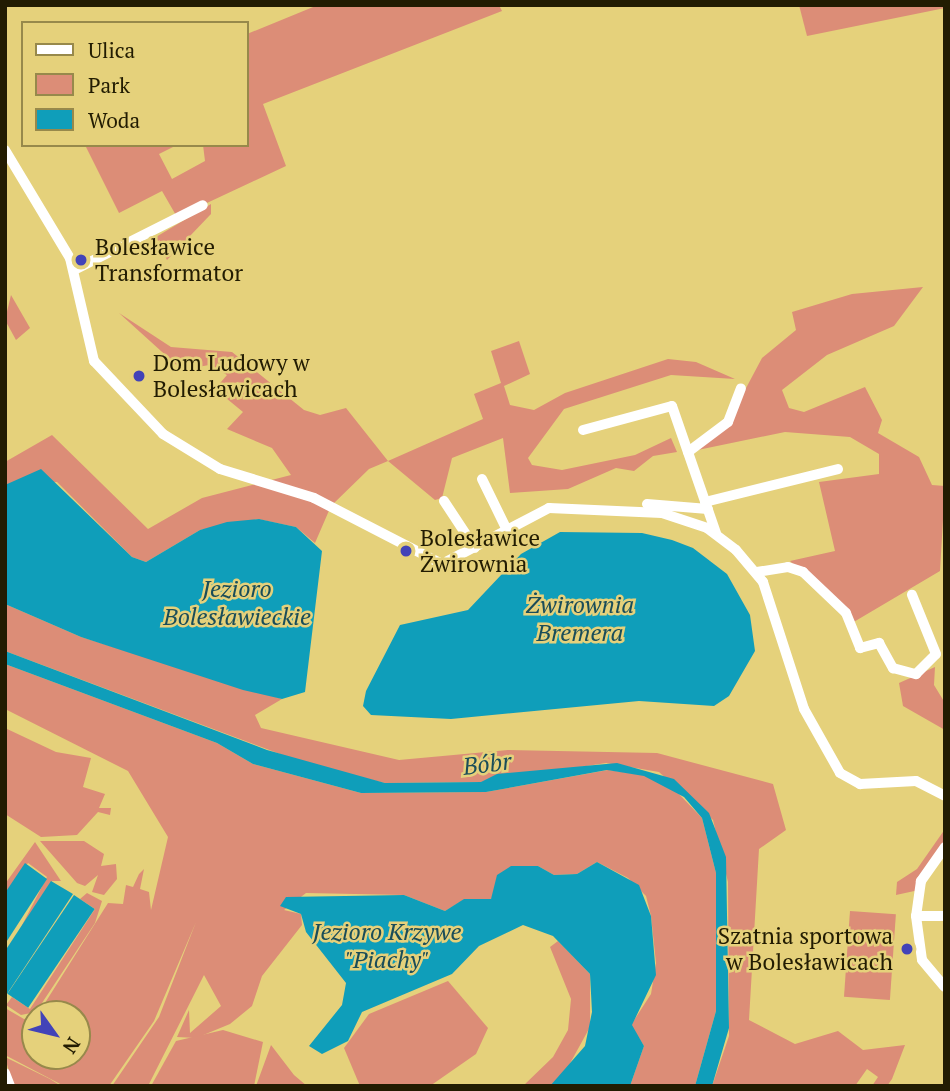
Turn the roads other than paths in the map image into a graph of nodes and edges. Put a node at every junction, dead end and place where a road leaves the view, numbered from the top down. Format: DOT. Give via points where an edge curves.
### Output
graph roads {
  1 [pos="5,150"];
  2 [pos="203,205"];
  3 [pos="74,270"];
  4 [pos="741,388"];
  5 [pos="583,430"];
  6 [pos="688,452"];
  7 [pos="838,469"];
  8 [pos="482,479"];
  9 [pos="444,501"];
  10 [pos="647,504"];
  11 [pos="706,505"];
  12 [pos="505,526"];
  13 [pos="716,534"];
  14 [pos="475,548"];
  15 [pos="757,572"];
  16 [pos="912,595"];
  17 [pos="945,796"];
  18 [pos="945,847"];
  19 [pos="916,916"];
  20 [pos="945,916"];
  21 [pos="945,988"];
  22 [pos="5,1073"];
  23 [pos="10,1086"];
  1 -- 3 [label="street"];
  2 -- 3 [label="street"];
  3 -- 14 [label="street" via="91,356 119,393 163,434 220,469 314,498 434,561 457,561"];
  4 -- 6 [label="street" via="728,422"];
  5 -- 6 [label="street" via="672,406"];
  6 -- 11 [label="street"];
  7 -- 11 [label="street"];
  8 -- 12 [label="street"];
  9 -- 14 [label="street"];
  10 -- 11 [label="street"];
  11 -- 13 [label="street"];
  12 -- 13 [label="street" via="538,511 572,507 662,513"];
  12 -- 14 [label="street"];
  13 -- 15 [label="street"];
  15 -- 16 [label="street" via="788,567 803,572 846,613 860,648 879,643 893,668 916,674 932,665 936,653"];
  15 -- 17 [label="street" via="777,616 804,709 835,767 854,783 910,780"];
  18 -- 19 [label="street" via="921,881"];
  19 -- 20 [label="street"];
  19 -- 21 [label="street" via="922,960"];
  22 -- 23 [label="street"];
}
